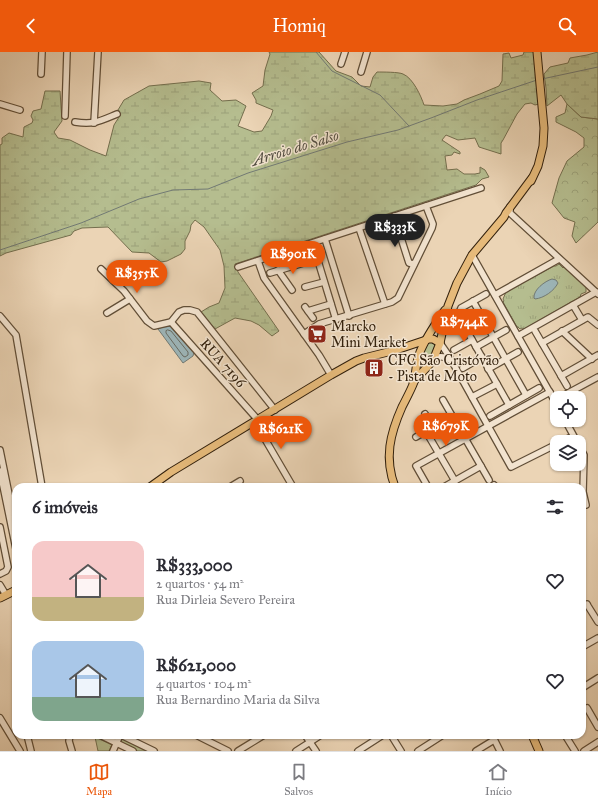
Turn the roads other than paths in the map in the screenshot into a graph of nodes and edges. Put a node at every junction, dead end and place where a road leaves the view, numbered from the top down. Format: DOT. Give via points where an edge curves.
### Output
graph roads {
  1 [pos="42,52"];
  2 [pos="67,52"];
  3 [pos="98,52"];
  4 [pos="344,52"];
  5 [pos="367,52"];
  6 [pos="537,52"];
  7 [pos="341,64"];
  8 [pos="361,72"];
  9 [pos="41,74"];
  10 [pos="0,104"];
  11 [pos="20,110"];
  12 [pos="117,114"];
  13 [pos="65,116"];
  14 [pos="75,122"];
  15 [pos="94,123"];
  16 [pos="481,188"];
  17 [pos="426,206"];
  18 [pos="508,212"];
  19 [pos="394,216"];
  20 [pos="359,228"];
  21 [pos="325,239"];
  22 [pos="315,250"];
  23 [pos="472,255"];
  24 [pos="317,258"];
  25 [pos="559,259"];
  26 [pos="258,261"];
  27 [pos="414,264"];
  28 [pos="238,267"];
  29 [pos="101,269"];
  30 [pos="278,270"];
  31 [pos="270,273"];
  32 [pos="324,282"];
  33 [pos="305,287"];
  34 [pos="292,290"];
  35 [pos="597,293"];
  36 [pos="486,294"];
  37 [pos="495,295"];
  38 [pos="130,299"];
  39 [pos="473,301"];
  40 [pos="331,304"];
  41 [pos="385,304"];
  42 [pos="573,305"];
  43 [pos="448,306"];
  44 [pos="107,313"];
  45 [pos="0,316"];
  46 [pos="349,316"];
  47 [pos="313,318"];
  48 [pos="336,320"];
  49 [pos="582,320"];
  50 [pos="171,322"];
  51 [pos="462,322"];
  52 [pos="444,325"];
  53 [pos="598,325"];
  54 [pos="506,330"];
  55 [pos="535,331"];
  56 [pos="562,331"];
  57 [pos="304,334"];
  58 [pos="518,336"];
  59 [pos="494,337"];
  60 [pos="426,340"];
  61 [pos="472,340"];
  62 [pos="440,343"];
  63 [pos="542,343"];
  64 [pos="407,347"];
  65 [pos="476,347"];
  66 [pos="454,350"];
  67 [pos="518,352"];
  68 [pos="419,353"];
  69 [pos="598,355"];
  70 [pos="482,357"];
  71 [pos="434,358"];
  72 [pos="506,359"];
  73 [pos="592,359"];
  74 [pos="453,363"];
  75 [pos="463,368"];
  76 [pos="488,369"];
  77 [pos="563,374"];
  78 [pos="331,375"];
  79 [pos="598,377"];
  80 [pos="413,382"];
  81 [pos="497,384"];
  82 [pos="567,386"];
  83 [pos="539,388"];
  84 [pos="574,391"];
  85 [pos="550,392"];
  86 [pos="526,395"];
  87 [pos="472,397"];
  88 [pos="443,400"];
  89 [pos="509,405"];
  90 [pos="275,410"];
  91 [pos="425,414"];
  92 [pos="490,416"];
  93 [pos="454,420"];
  94 [pos="256,421"];
  95 [pos="421,422"];
  96 [pos="488,426"];
  97 [pos="435,431"];
  98 [pos="427,433"];
  99 [pos="416,436"];
  100 [pos="465,438"];
  101 [pos="550,448"];
  102 [pos="0,450"];
  103 [pos="439,453"];
  104 [pos="481,466"];
  105 [pos="0,471"];
  106 [pos="583,471"];
  107 [pos="488,480"];
  108 [pos="240,481"];
  109 [pos="455,481"];
  110 [pos="41,483"];
  111 [pos="156,483"];
  112 [pos="237,483"];
  113 [pos="291,483"];
  114 [pos="394,483"];
  115 [pos="426,483"];
  116 [pos="451,483"];
  117 [pos="582,483"];
  118 [pos="12,508"];
  119 [pos="0,527"];
  120 [pos="12,530"];
  121 [pos="1,534"];
  122 [pos="2,547"];
  123 [pos="0,574"];
  124 [pos="0,585"];
  125 [pos="3,596"];
  126 [pos="586,606"];
  127 [pos="598,622"];
  128 [pos="598,638"];
  129 [pos="586,645"];
  130 [pos="598,678"];
  131 [pos="586,686"];
  132 [pos="587,708"];
  133 [pos="0,718"];
  134 [pos="598,727"];
  135 [pos="12,738"];
  136 [pos="13,739"];
  137 [pos="28,739"];
  138 [pos="69,739"];
  139 [pos="108,739"];
  140 [pos="118,739"];
  141 [pos="129,739"];
  142 [pos="206,739"];
  143 [pos="258,739"];
  144 [pos="308,739"];
  145 [pos="315,739"];
  146 [pos="377,739"];
  147 [pos="393,739"];
  148 [pos="437,739"];
  149 [pos="491,739"];
  150 [pos="494,739"];
  151 [pos="534,739"];
  152 [pos="568,739"];
  153 [pos="310,742"];
  154 [pos="598,742"];
  155 [pos="116,743"];
  156 [pos="361,750"];
  157 [pos="20,751"];
  158 [pos="31,751"];
  159 [pos="72,751"];
  160 [pos="113,751"];
  161 [pos="133,751"];
  162 [pos="154,751"];
  163 [pos="228,751"];
  164 [pos="238,751"];
  165 [pos="296,751"];
  166 [pos="316,751"];
  167 [pos="401,751"];
  168 [pos="418,751"];
  169 [pos="476,751"];
  170 [pos="500,751"];
  171 [pos="539,751"];
  172 [pos="575,751"];
  173 [pos="584,751"];
  1 -- 9 [label="street"];
  2 -- 13 [label="street"];
  3 -- 15 [label="street"];
  4 -- 7 [label="street"];
  5 -- 8 [label="street"];
  6 -- 18 [label="main road" via="544,128 543,146 538,166 525,192"];
  10 -- 11 [label="street"];
  12 -- 15 [label="street"];
  14 -- 15 [label="street"];
  16 -- 17 [label="street"];
  17 -- 19 [label="street"];
  17 -- 27 [label="street" via="433,224"];
  18 -- 23 [label="main road"];
  18 -- 25 [label="street"];
  19 -- 20 [label="street"];
  19 -- 27 [label="street" via="409,263"];
  20 -- 21 [label="street"];
  20 -- 41 [label="street"];
  21 -- 26 [label="street"];
  21 -- 46 [label="street"];
  22 -- 24 [label="street"];
  23 -- 37 [label="street"];
  23 -- 43 [label="main road"];
  24 -- 30 [label="street"];
  24 -- 32 [label="street"];
  25 -- 35 [label="street"];
  25 -- 37 [label="street"];
  26 -- 28 [label="street"];
  26 -- 57 [label="street" via="264,278"];
  27 -- 41 [label="street" via="398,298"];
  29 -- 38 [label="street"];
  30 -- 31 [label="street"];
  30 -- 34 [label="street"];
  32 -- 33 [label="street"];
  32 -- 40 [label="street"];
  35 -- 42 [label="street"];
  36 -- 39 [label="street"];
  37 -- 58 [label="street"];
  38 -- 44 [label="street"];
  38 -- 50 [label="street" via="154,326"];
  39 -- 51 [label="street" via="461,308 458,315"];
  39 -- 59 [label="street"];
  40 -- 47 [label="street" via="306,309"];
  40 -- 48 [label="street"];
  41 -- 46 [label="street"];
  42 -- 49 [label="street"];
  42 -- 58 [label="street"];
  43 -- 52 [label="main road"];
  43 -- 60 [label="main road"];
  45 -- 110 [label="street" via="16,335"];
  46 -- 48 [label="street"];
  48 -- 57 [label="street" via="319,324"];
  49 -- 53 [label="street" via="588,317"];
  49 -- 56 [label="street"];
  50 -- 90 [label="street" via="184,310 197,312"];
  50 -- 94 [label="street, RUA 7196"];
  51 -- 52 [label="street" via="454,327"];
  51 -- 61 [label="street"];
  52 -- 62 [label="main road"];
  54 -- 59 [label="street"];
  55 -- 63 [label="street"];
  56 -- 63 [label="street"];
  56 -- 73 [label="street"];
  57 -- 78 [label="street"];
  58 -- 85 [label="street"];
  59 -- 65 [label="street"];
  59 -- 72 [label="street"];
  60 -- 62 [label="main road" via="433,339"];
  60 -- 64 [label="main road"];
  60 -- 68 [label="main road"];
  61 -- 65 [label="street"];
  61 -- 66 [label="street"];
  62 -- 71 [label="main road"];
  62 -- 74 [label="street"];
  63 -- 77 [label="street"];
  64 -- 68 [label="main road" via="416,349"];
  64 -- 78 [label="main road" via="364,358"];
  65 -- 70 [label="street"];
  67 -- 72 [label="street"];
  68 -- 71 [label="main road" via="425,361"];
  68 -- 80 [label="main road"];
  69 -- 73 [label="street"];
  70 -- 75 [label="street"];
  70 -- 76 [label="street"];
  71 -- 74 [label="street" via="446,357"];
  71 -- 80 [label="main road"];
  72 -- 76 [label="street"];
  72 -- 86 [label="street"];
  73 -- 77 [label="street"];
  74 -- 87 [label="street"];
  76 -- 81 [label="street"];
  77 -- 82 [label="street"];
  78 -- 90 [label="main road"];
  79 -- 84 [label="street"];
  80 -- 114 [label="main road" via="396,420 390,444 389,463"];
  81 -- 87 [label="street"];
  81 -- 89 [label="street"];
  83 -- 86 [label="street"];
  85 -- 96 [label="street"];
  86 -- 89 [label="street"];
  87 -- 96 [label="street"];
  88 -- 93 [label="street"];
  89 -- 92 [label="street"];
  90 -- 94 [label="main road"];
  91 -- 97 [label="street"];
  93 -- 97 [label="street"];
  93 -- 100 [label="street"];
  94 -- 111 [label="main road"];
  94 -- 113 [label="street, RUA 7196"];
  95 -- 98 [label="street"];
  96 -- 100 [label="street"];
  96 -- 101 [label="street" via="511,467"];
  97 -- 98 [label="street"];
  98 -- 99 [label="street"];
  98 -- 103 [label="street"];
  100 -- 103 [label="street"];
  100 -- 104 [label="street"];
  102 -- 118 [label="street"];
  103 -- 109 [label="street"];
  103 -- 115 [label="street" via="416,466"];
  104 -- 107 [label="street"];
  104 -- 109 [label="street"];
  105 -- 120 [label="street"];
  106 -- 117 [label="street"];
  108 -- 112 [label="street"];
  109 -- 116 [label="street"];
  119 -- 121 [label="street"];
  121 -- 122 [label="street"];
  122 -- 123 [label="street" via="8,569"];
  124 -- 125 [label="street"];
  126 -- 127 [label="street"];
  128 -- 129 [label="street"];
  130 -- 131 [label="street"];
  132 -- 134 [label="street"];
  133 -- 135 [label="street"];
  136 -- 157 [label="street"];
  137 -- 158 [label="street"];
  138 -- 159 [label="street"];
  139 -- 155 [label="street"];
  140 -- 155 [label="street"];
  141 -- 162 [label="street"];
  142 -- 163 [label="street"];
  143 -- 164 [label="street"];
  144 -- 153 [label="street"];
  145 -- 153 [label="street"];
  146 -- 156 [label="street"];
  147 -- 167 [label="street"];
  148 -- 168 [label="street"];
  149 -- 169 [label="street"];
  150 -- 170 [label="street"];
  151 -- 171 [label="main road"];
  152 -- 172 [label="street"];
  153 -- 165 [label="street"];
  153 -- 166 [label="street"];
  154 -- 173 [label="street"];
  155 -- 160 [label="street"];
  155 -- 161 [label="street"];
}
